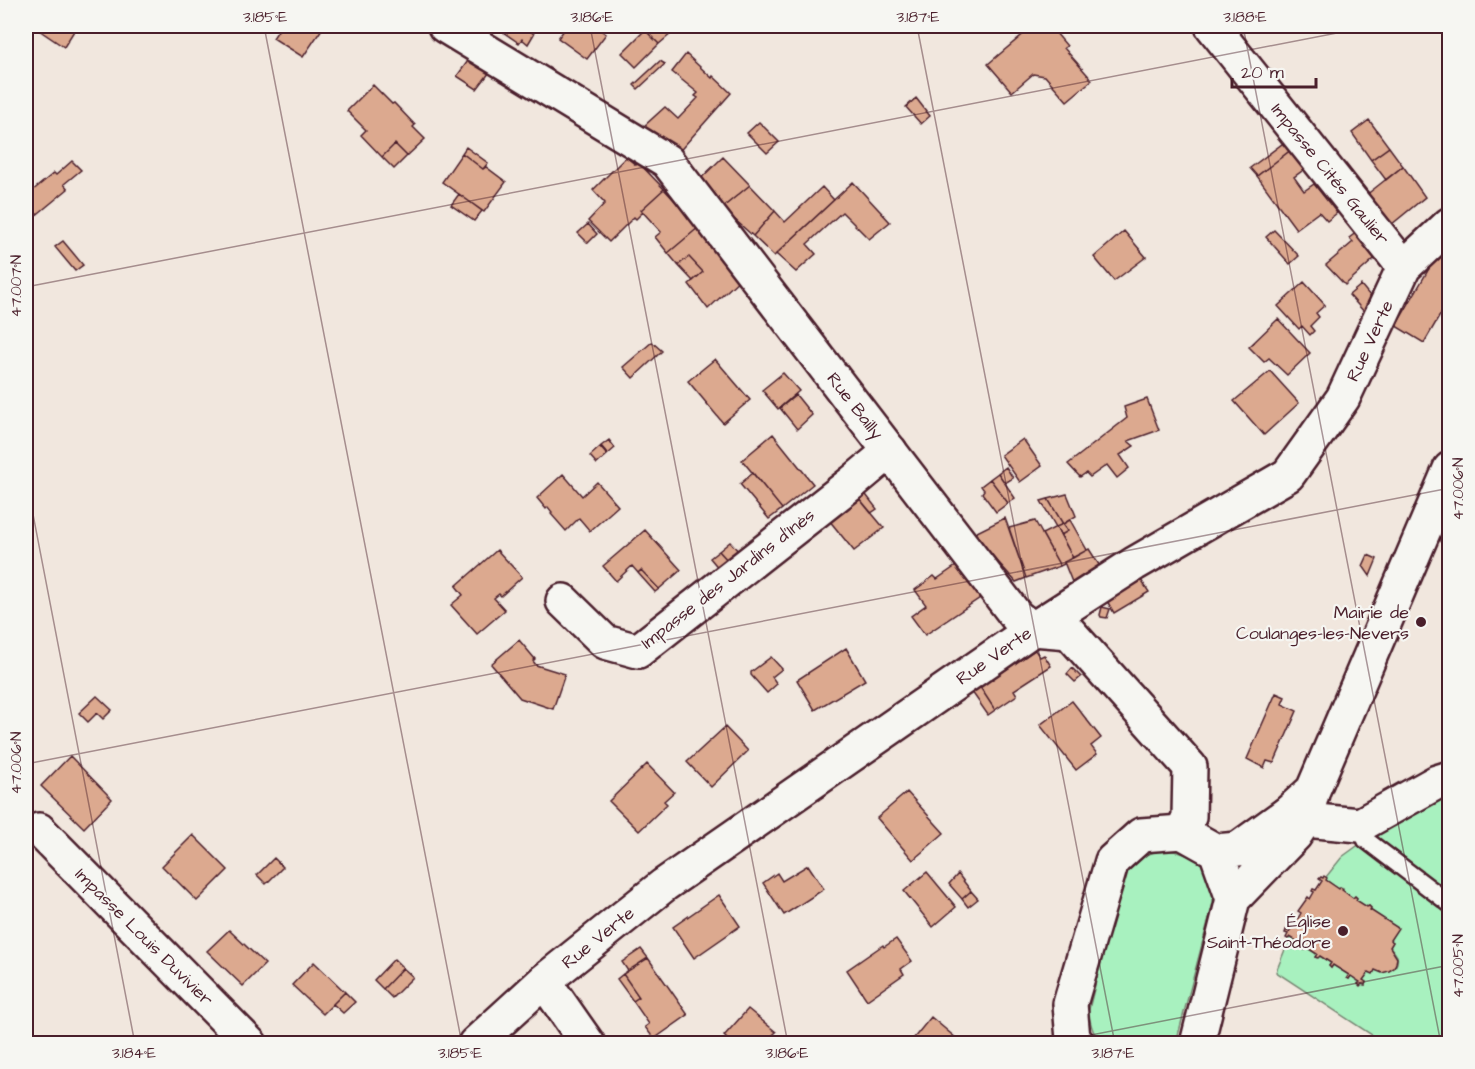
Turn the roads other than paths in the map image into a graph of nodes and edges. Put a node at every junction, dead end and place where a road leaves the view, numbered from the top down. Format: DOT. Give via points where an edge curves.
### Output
graph roads {
  1 [pos="445,26"];
  2 [pos="1212,26"];
  3 [pos="1449,224"];
  4 [pos="1404,267"];
  5 [pos="890,451"];
  6 [pos="1449,469"];
  7 [pos="563,601"];
  8 [pos="1033,629"];
  9 [pos="1449,778"];
  10 [pos="1302,807"];
  11 [pos="1360,825"];
  12 [pos="39,830"];
  13 [pos="1182,832"];
  14 [pos="1216,851"];
  15 [pos="1233,899"];
  16 [pos="1449,904"];
  17 [pos="544,981"];
  18 [pos="1075,1042"];
  19 [pos="250,1044"];
  20 [pos="475,1044"];
  21 [pos="588,1044"];
  22 [pos="1197,1044"];
  1 -- 5 [label="street, Rue Bailly" via="667,161"];
  2 -- 4 [label="street, Impasse Cités Gaulier"];
  3 -- 4 [label="street, Rue Verte"];
  4 -- 8 [label="street, Rue Verte" via="1343,398 1288,475 1134,564"];
  5 -- 7 [label="street, Impasse des Jardins d'Inès" via="638,651 605,642"];
  5 -- 8 [label="street, Rue Bailly" via="1017,616"];
  6 -- 10 [label="street"];
  8 -- 13 [label="street" via="1069,632 1190,767 1189,817"];
  8 -- 17 [label="street, Rue Verte" via="664,885"];
  9 -- 11 [label="street"];
  10 -- 11 [label="street"];
  10 -- 14 [label="street" via="1238,849"];
  10 -- 15 [label="street" via="1295,835"];
  11 -- 16 [label="lane" via="1366,840"];
  12 -- 19 [label="street, Impasse Louis Duvivier"];
  13 -- 14 [label="street"];
  13 -- 18 [label="street" via="1141,835 1112,861 1070,1004"];
  14 -- 15 [label="street"];
  15 -- 22 [label="street"];
  17 -- 20 [label="street, Rue Verte"];
  17 -- 21 [label="street"];
}
